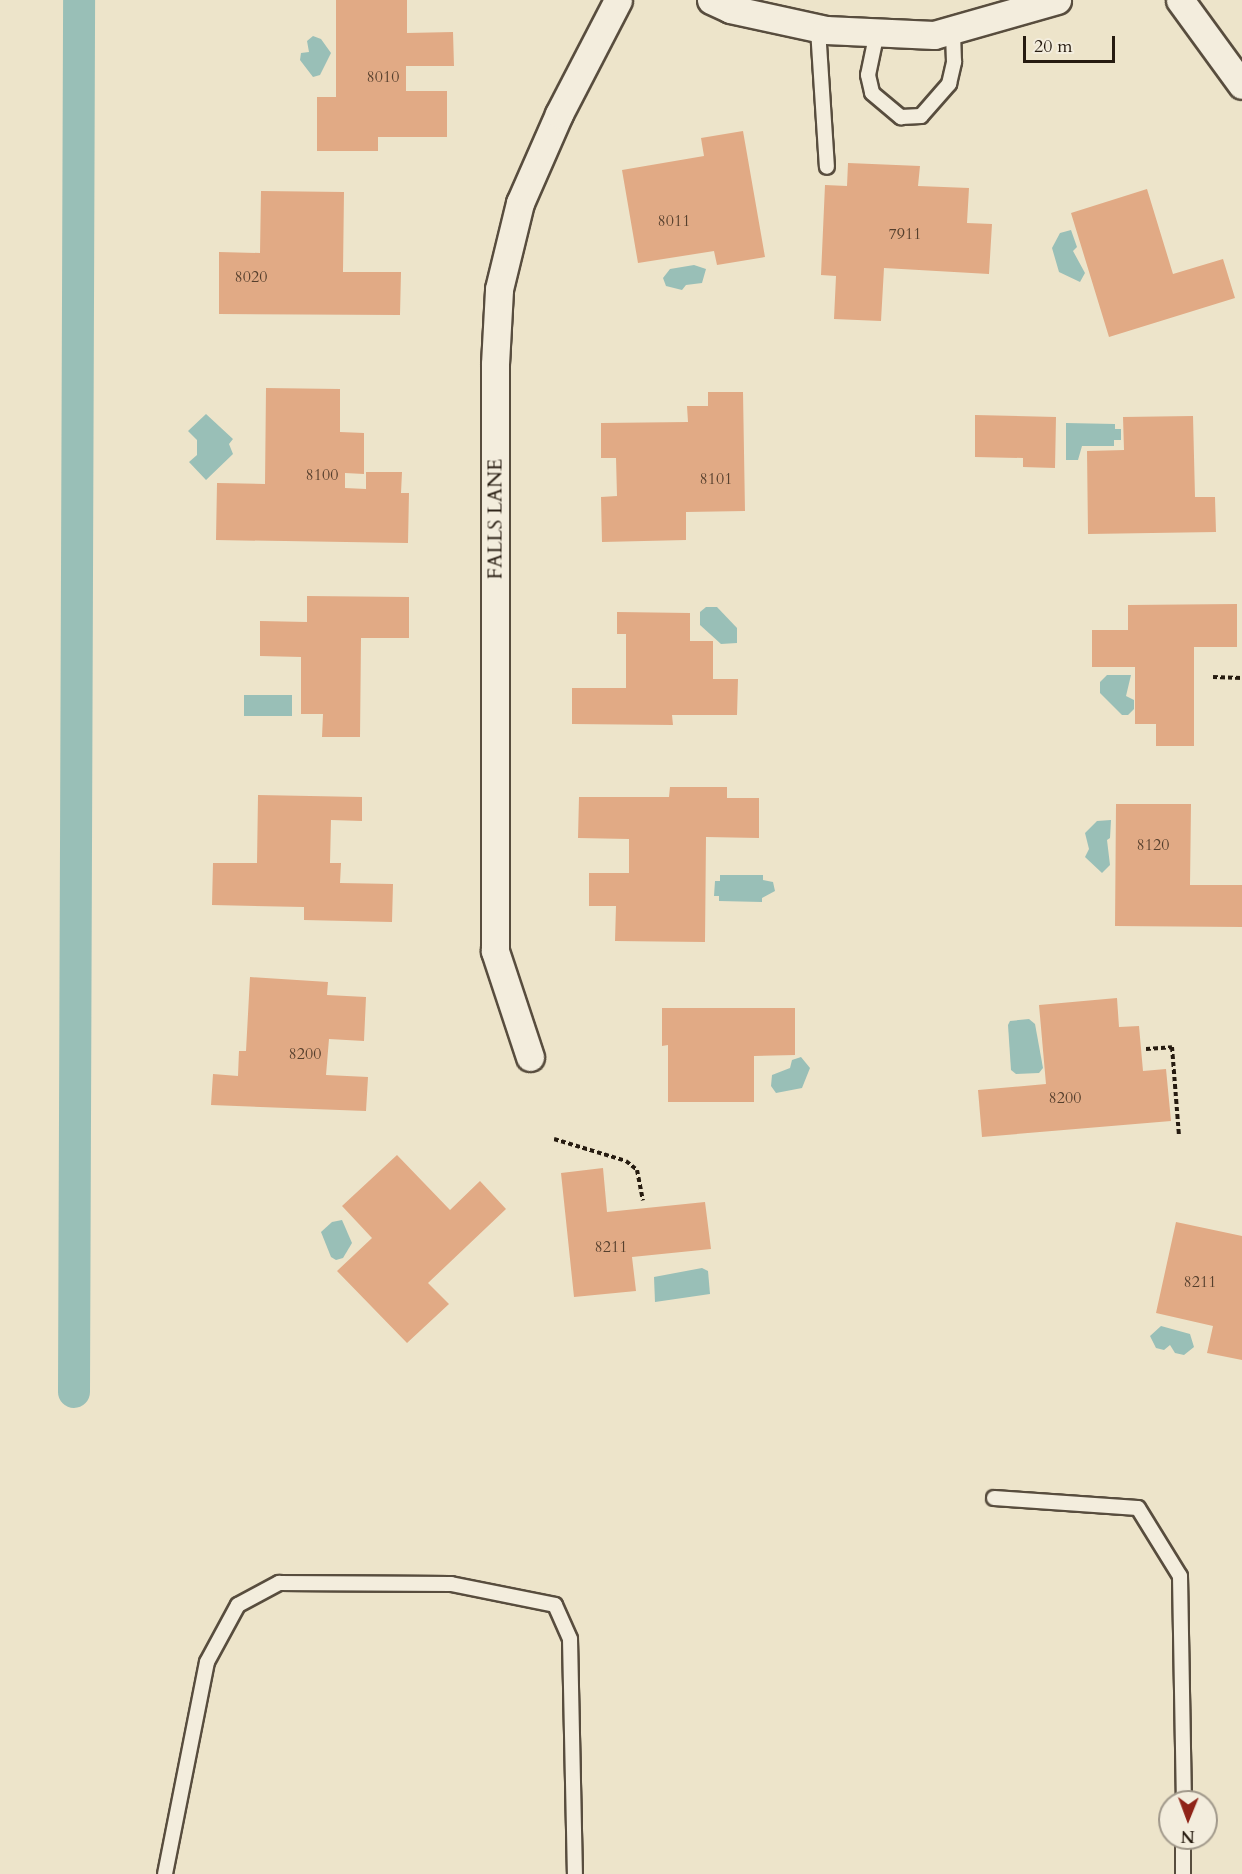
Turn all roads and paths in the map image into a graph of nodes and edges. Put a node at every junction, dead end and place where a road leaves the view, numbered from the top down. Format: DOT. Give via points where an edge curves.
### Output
graph roads {
  1 [pos="618,0"];
  2 [pos="711,0"];
  3 [pos="1056,0"];
  4 [pos="1180,0"];
  5 [pos="818,29"];
  6 [pos="953,30"];
  7 [pos="877,32"];
  8 [pos="1238,72"];
  9 [pos="827,167"];
  10 [pos="1213,677"];
  11 [pos="1242,678"];
  12 [pos="1146,1049"];
  13 [pos="530,1057"];
  14 [pos="1179,1135"];
  15 [pos="554,1139"];
  16 [pos="643,1200"];
  17 [pos="993,1497"];
  18 [pos="1184,1790"];
  19 [pos="1184,1850"];
  20 [pos="165,1874"];
  21 [pos="574,1874"];
  22 [pos="1183,1874"];
  1 -- 13 [label="street, FALLS LANE" via="559,114 520,203 499,288 495,364 495,951"];
  2 -- 5 [label="street" via="730,9"];
  3 -- 6 [label="street"];
  4 -- 8 [label="street"];
  5 -- 7 [label="street"];
  5 -- 9 [label="lane"];
  6 -- 7 [label="street" via="934,35"];
  6 -- 7 [label="lane" via="954,62 949,84 921,116 901,117 872,93 868,75"];
  10 -- 11 [label="path"];
  12 -- 14 [label="path" via="1172,1047"];
  15 -- 16 [label="path" via="626,1161 637,1170"];
  17 -- 18 [label="lane" via="1138,1508 1144,1517 1180,1576"];
  19 -- 22 [label="lane"];
  20 -- 21 [label="lane" via="207,1662 238,1605 279,1583 451,1584 555,1605 570,1639"];
}
